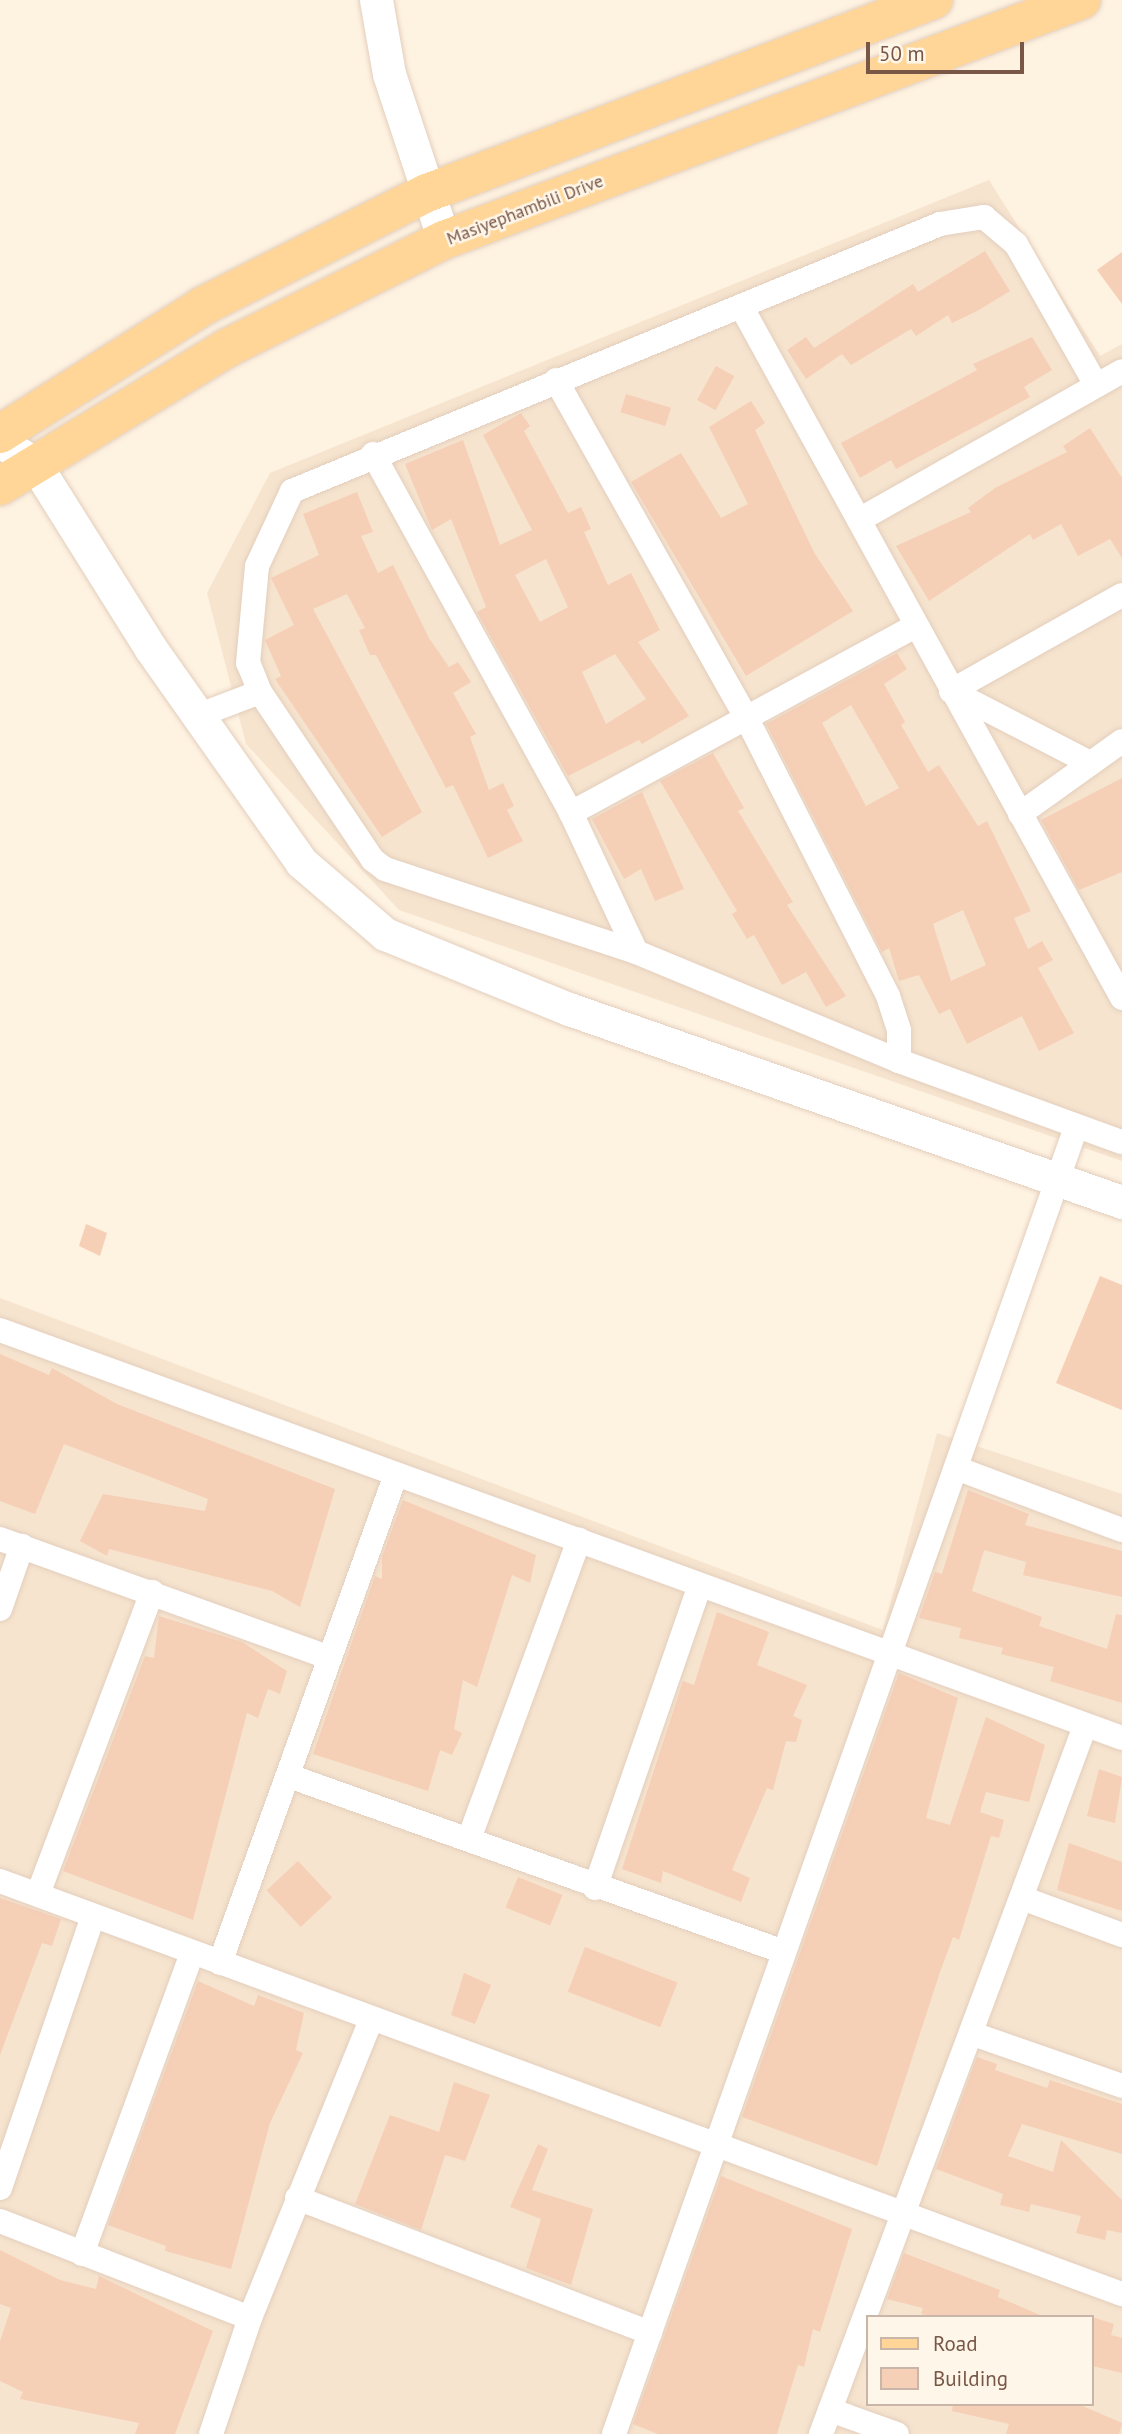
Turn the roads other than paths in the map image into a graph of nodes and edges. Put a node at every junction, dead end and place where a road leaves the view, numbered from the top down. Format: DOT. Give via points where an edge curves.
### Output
graph roads {
  1 [pos="376,0"];
  2 [pos="933,0"];
  3 [pos="1082,0"];
  4 [pos="427,193"];
  5 [pos="444,240"];
  6 [pos="741,306"];
  7 [pos="1122,371"];
  8 [pos="556,380"];
  9 [pos="1096,386"];
  10 [pos="0,433"];
  11 [pos="0,441"];
  12 [pos="373,454"];
  13 [pos="35,464"];
  14 [pos="0,486"];
  15 [pos="859,520"];
  16 [pos="1122,595"];
  17 [pos="915,626"];
  18 [pos="951,691"];
  19 [pos="260,692"];
  20 [pos="197,716"];
  21 [pos="747,719"];
  22 [pos="1122,741"];
  23 [pos="1086,761"];
  24 [pos="572,813"];
  25 [pos="1020,814"];
  26 [pos="636,953"];
  27 [pos="1114,964"];
  28 [pos="1122,998"];
  29 [pos="899,1061"];
  30 [pos="1076,1127"];
  31 [pos="1122,1142"];
  32 [pos="1060,1179"];
  33 [pos="1122,1202"];
  34 [pos="0,1330"];
  35 [pos="956,1468"];
  36 [pos="395,1477"];
  37 [pos="1122,1530"];
  38 [pos="579,1540"];
  39 [pos="11,1543"];
  40 [pos="699,1588"];
  41 [pos="152,1592"];
  42 [pos="0,1609"];
  43 [pos="328,1657"];
  44 [pos="889,1657"];
  45 [pos="1085,1726"];
  46 [pos="1122,1738"];
  47 [pos="289,1776"];
  48 [pos="469,1839"];
  49 [pos="0,1881"];
  50 [pos="595,1888"];
  51 [pos="38,1894"];
  52 [pos="1022,1898"];
  53 [pos="93,1917"];
  54 [pos="1122,1935"];
  55 [pos="784,1952"];
  56 [pos="192,1954"];
  57 [pos="219,1962"];
  58 [pos="371,2020"];
  59 [pos="973,2034"];
  60 [pos="1122,2086"];
  61 [pos="718,2143"];
  62 [pos="0,2188"];
  63 [pos="297,2199"];
  64 [pos="904,2213"];
  65 [pos="0,2221"];
  66 [pos="82,2254"];
  67 [pos="1122,2294"];
  68 [pos="250,2318"];
  69 [pos="650,2333"];
  70 [pos="830,2410"];
  71 [pos="211,2434"];
  72 [pos="614,2434"];
  73 [pos="821,2434"];
  74 [pos="897,2434"];
  1 -- 4 [label="street" via="390,74"];
  2 -- 4 [label="main road"];
  3 -- 5 [label="main road, Masiyephambili Drive"];
  4 -- 5 [label="street"];
  4 -- 10 [label="main road" via="203,306"];
  5 -- 13 [label="main road, Masiyephambili Drive" via="227,348"];
  6 -- 8 [label="street"];
  6 -- 9 [label="street" via="940,224 984,217 1016,244"];
  6 -- 15 [label="street"];
  7 -- 9 [label="street"];
  8 -- 12 [label="street"];
  8 -- 21 [label="street"];
  9 -- 15 [label="street"];
  11 -- 13 [label="street"];
  12 -- 19 [label="street" via="292,491 277,513 253,597 248,663"];
  12 -- 24 [label="street"];
  13 -- 14 [label="main road, Masiyephambili Drive"];
  13 -- 20 [label="street"];
  15 -- 17 [label="street"];
  16 -- 18 [label="street"];
  17 -- 18 [label="street"];
  17 -- 21 [label="street"];
  18 -- 23 [label="street"];
  18 -- 25 [label="street"];
  19 -- 20 [label="street"];
  19 -- 26 [label="street" via="373,860 385,869"];
  20 -- 32 [label="street" via="301,862 411,949"];
  21 -- 24 [label="street"];
  21 -- 29 [label="street" via="888,996 899,1030"];
  22 -- 23 [label="street"];
  23 -- 25 [label="street"];
  24 -- 26 [label="street" via="622,911"];
  25 -- 27 [label="street"];
  26 -- 29 [label="street"];
  27 -- 28 [label="street"];
  29 -- 30 [label="street"];
  30 -- 31 [label="street"];
  30 -- 32 [label="street"];
  32 -- 33 [label="street"];
  32 -- 35 [label="street"];
  34 -- 36 [label="street"];
  35 -- 37 [label="street"];
  35 -- 44 [label="street"];
  36 -- 38 [label="street"];
  36 -- 43 [label="street"];
  38 -- 40 [label="street"];
  38 -- 48 [label="street"];
  39 -- 41 [label="street"];
  39 -- 42 [label="street"];
  40 -- 44 [label="street"];
  40 -- 50 [label="street"];
  41 -- 43 [label="street"];
  41 -- 51 [label="street"];
  43 -- 47 [label="street"];
  44 -- 45 [label="street"];
  44 -- 55 [label="street"];
  45 -- 46 [label="street"];
  45 -- 52 [label="street"];
  47 -- 48 [label="street"];
  47 -- 57 [label="street"];
  48 -- 50 [label="street"];
  49 -- 51 [label="street"];
  50 -- 55 [label="street"];
  51 -- 53 [label="street"];
  52 -- 54 [label="street"];
  52 -- 59 [label="street"];
  53 -- 56 [label="street"];
  53 -- 62 [label="street"];
  55 -- 61 [label="street"];
  56 -- 57 [label="street"];
  56 -- 66 [label="street"];
  57 -- 58 [label="street"];
  58 -- 61 [label="street"];
  58 -- 63 [label="street"];
  59 -- 60 [label="street"];
  59 -- 64 [label="street"];
  61 -- 64 [label="street"];
  61 -- 69 [label="street"];
  63 -- 68 [label="street"];
  63 -- 69 [label="street"];
  64 -- 67 [label="street"];
  64 -- 70 [label="street"];
  65 -- 66 [label="street"];
  66 -- 68 [label="street"];
  68 -- 71 [label="street"];
  69 -- 72 [label="street"];
  70 -- 73 [label="street"];
  70 -- 74 [label="street"];
}
